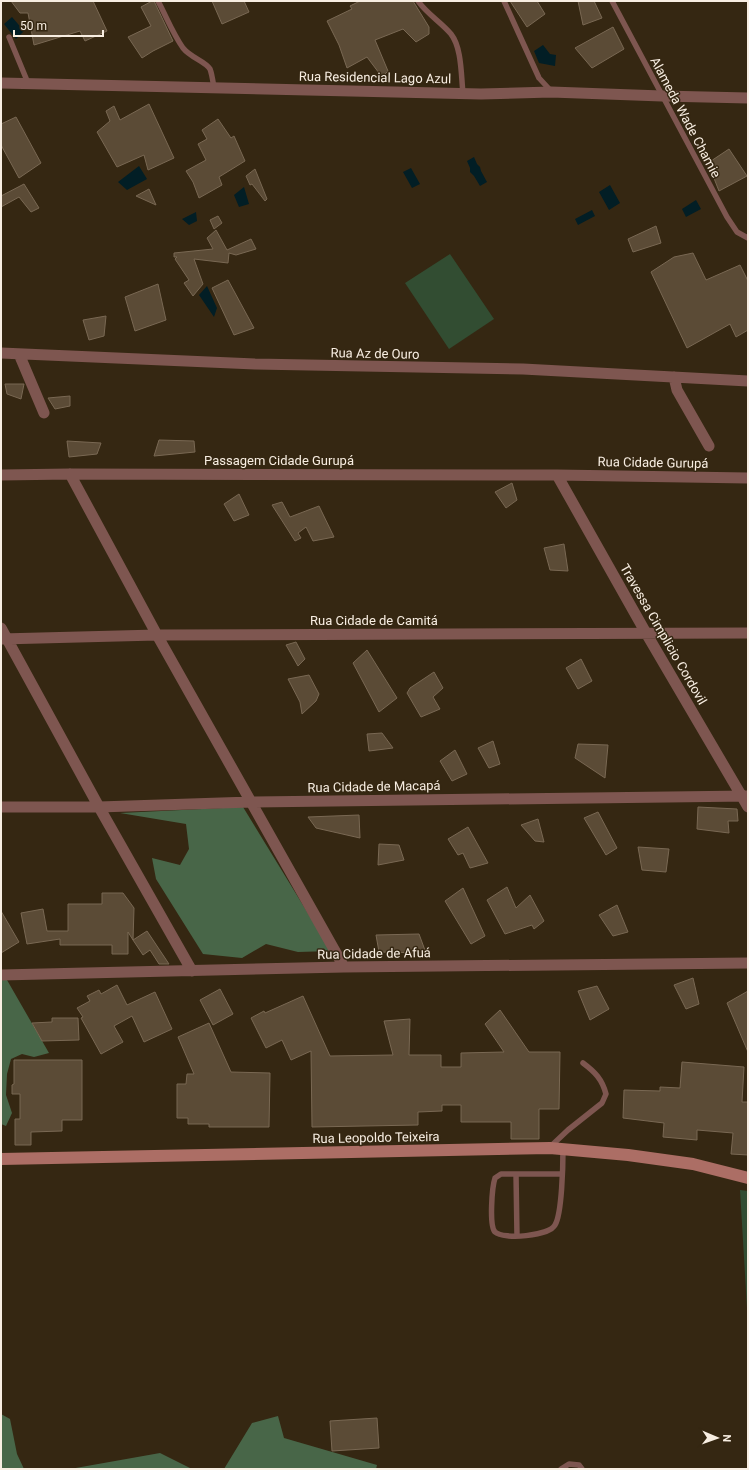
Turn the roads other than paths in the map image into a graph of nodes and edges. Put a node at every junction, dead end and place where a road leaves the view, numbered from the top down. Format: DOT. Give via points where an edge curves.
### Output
graph roads {
  1 [pos="158,1"];
  2 [pos="418,1"];
  3 [pos="504,1"];
  4 [pos="612,1"];
  5 [pos="9,37"];
  6 [pos="1,83"];
  7 [pos="28,84"];
  8 [pos="214,88"];
  9 [pos="551,92"];
  10 [pos="463,93"];
  11 [pos="662,96"];
  12 [pos="748,98"];
  13 [pos="748,238"];
  14 [pos="1,353"];
  15 [pos="19,354"];
  16 [pos="674,377"];
  17 [pos="748,381"];
  18 [pos="44,413"];
  19 [pos="709,446"];
  20 [pos="70,474"];
  21 [pos="557,474"];
  22 [pos="1,475"];
  23 [pos="748,478"];
  24 [pos="1,628"];
  25 [pos="646,633"];
  26 [pos="748,633"];
  27 [pos="157,635"];
  28 [pos="4,639"];
  29 [pos="745,796"];
  30 [pos="251,802"];
  31 [pos="1,807"];
  32 [pos="99,807"];
  33 [pos="748,807"];
  34 [pos="748,963"];
  35 [pos="344,967"];
  36 [pos="192,971"];
  37 [pos="1,975"];
  38 [pos="583,1063"];
  39 [pos="550,1148"];
  40 [pos="563,1149"];
  41 [pos="1,1160"];
  42 [pos="516,1174"];
  43 [pos="562,1174"];
  44 [pos="748,1178"];
  45 [pos="517,1236"];
  46 [pos="561,1469"];
  47 [pos="582,1469"];
  1 -- 8 [label="lane" via="186,52 210,70"];
  2 -- 10 [label="lane" via="451,34 458,48"];
  3 -- 9 [label="lane" via="539,78"];
  4 -- 11 [label="lane, Alameda Wade Chamie"];
  5 -- 7 [label="lane"];
  6 -- 7 [label="street, Rua Residencial Lago Azul"];
  7 -- 8 [label="street, Rua Residencial Lago Azul"];
  8 -- 10 [label="street, Rua Residencial Lago Azul"];
  9 -- 10 [label="street, Rua Residencial Lago Azul"];
  9 -- 11 [label="street, Rua Residencial Lago Azul"];
  11 -- 12 [label="street, Rua Residencial Lago Azul"];
  11 -- 13 [label="lane, Alameda Wade Chamie" via="727,217 738,232"];
  14 -- 15 [label="street, Rua Az de Ouro"];
  15 -- 16 [label="street, Rua Az de Ouro"];
  15 -- 18 [label="street"];
  16 -- 17 [label="street, Rua Az de Ouro"];
  16 -- 19 [label="street" via="677,390"];
  20 -- 21 [label="street, Passagem Cidade Gurupá"];
  20 -- 22 [label="street, Passagem Cidade Gurupá"];
  20 -- 27 [label="street"];
  21 -- 23 [label="street, Rua Cidade Gurupá"];
  21 -- 25 [label="street, Travessa Cimplicio Cordovil"];
  24 -- 28 [label="street"];
  25 -- 26 [label="street, Rua Cidade de Camitá"];
  25 -- 27 [label="street, Rua Cidade de Camitá"];
  25 -- 29 [label="street, Travessa Cimplicio Cordovil"];
  27 -- 28 [label="street, Rua Cidade de Camitá"];
  27 -- 30 [label="street"];
  28 -- 32 [label="street"];
  29 -- 30 [label="street, Rua Cidade de Macapá"];
  29 -- 33 [label="street, Travessa Cimplicio Cordovil"];
  30 -- 32 [label="street, Rua Cidade de Macapá"];
  30 -- 35 [label="street"];
  31 -- 32 [label="street, Rua Cidade de Macapá"];
  32 -- 36 [label="street"];
  34 -- 35 [label="street, Rua Cidade de Afuá"];
  35 -- 36 [label="street, Rua Cidade de Afuá"];
  36 -- 37 [label="street, Rua Cidade de Afuá"];
  38 -- 39 [label="lane" via="598,1075 606,1094 602,1103"];
  39 -- 40 [label="main road, Rua Leopoldo Teixeira"];
  39 -- 41 [label="main road, Rua Leopoldo Teixeira"];
  40 -- 43 [label="lane"];
  40 -- 44 [label="main road, Rua Leopoldo Teixeira" via="693,1164"];
  42 -- 43 [label="lane"];
  42 -- 45 [label="lane"];
  42 -- 45 [label="lane" via="501,1174 494,1178 492,1227 500,1235"];
  43 -- 45 [label="lane" via="559,1213 555,1225 540,1234"];
  46 -- 47 [label="lane" via="569,1464 579,1465"];
}
